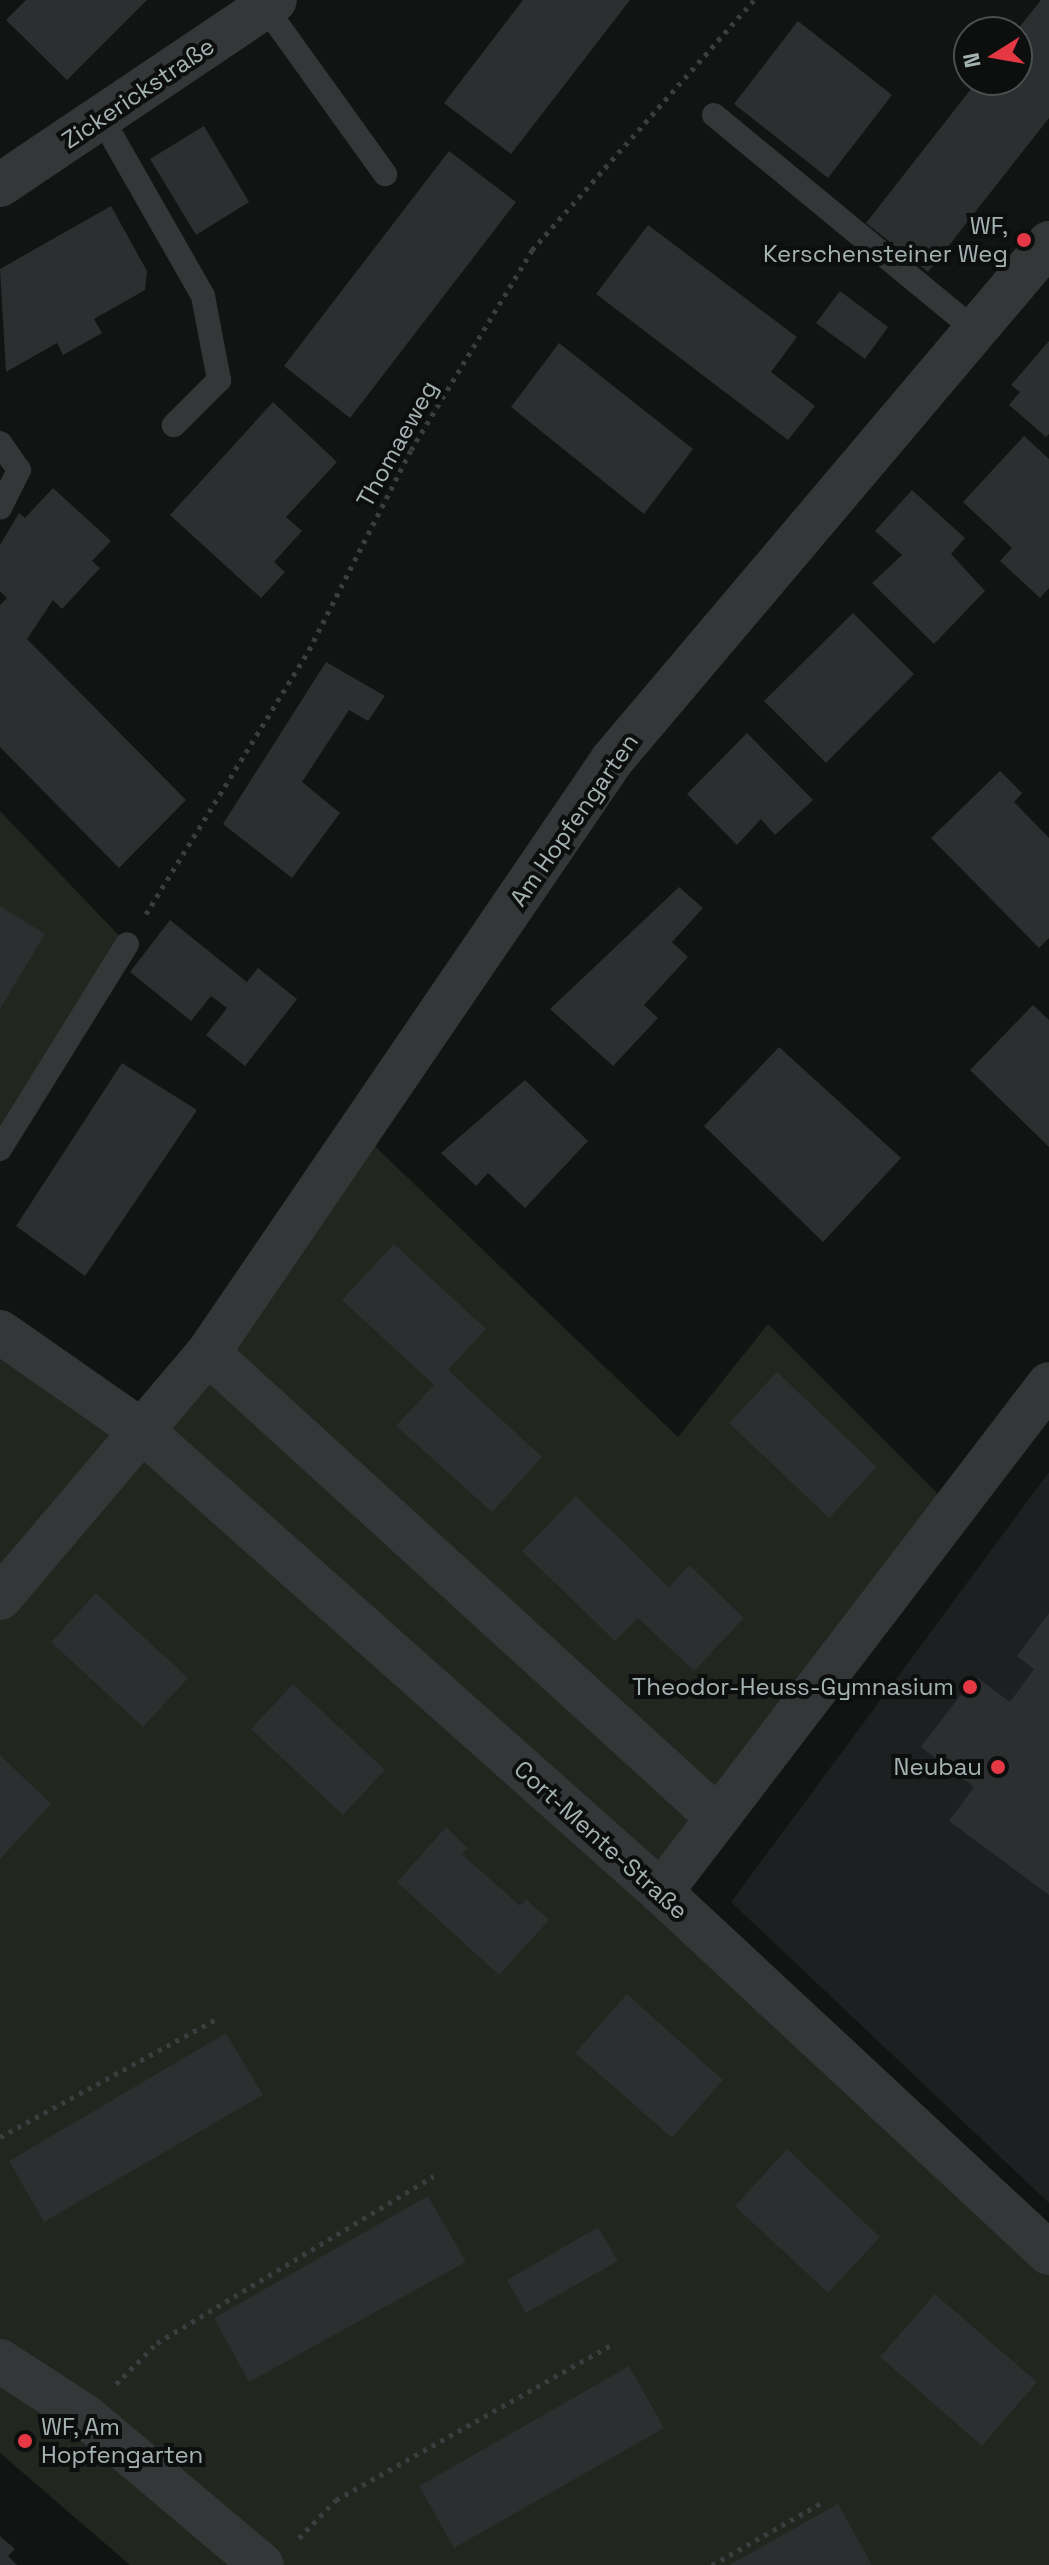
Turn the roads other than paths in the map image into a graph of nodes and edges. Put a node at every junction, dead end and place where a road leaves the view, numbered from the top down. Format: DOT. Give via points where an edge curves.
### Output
graph roads {
  1 [pos="270,4"];
  2 [pos="714,115"];
  3 [pos="101,117"];
  4 [pos="385,174"];
  5 [pos="0,185"];
  6 [pos="1049,243"];
  7 [pos="975,330"];
  8 [pos="174,425"];
  9 [pos="0,443"];
  10 [pos="0,508"];
  11 [pos="127,944"];
  12 [pos="0,1149"];
  13 [pos="0,1332"];
  14 [pos="208,1353"];
  15 [pos="1049,1384"];
  16 [pos="146,1434"];
  17 [pos="0,1598"];
  18 [pos="718,1818"];
  19 [pos="661,1892"];
  20 [pos="1049,2253"];
  21 [pos="0,2361"];
  22 [pos="278,2554"];
  1 -- 3 [label="street, Zickerickstraße"];
  1 -- 4 [label="lane"];
  2 -- 7 [label="lane"];
  3 -- 5 [label="street, Zickerickstraße"];
  3 -- 8 [label="lane" via="203,296 219,380"];
  6 -- 7 [label="street, Am Hopfengarten"];
  7 -- 14 [label="street, Am Hopfengarten" via="612,760"];
  9 -- 10 [label="lane" via="19,470"];
  11 -- 12 [label="lane"];
  13 -- 16 [label="street"];
  14 -- 16 [label="street, Am Hopfengarten"];
  14 -- 18 [label="street"];
  15 -- 18 [label="street"];
  16 -- 17 [label="street, Am Hopfengarten"];
  16 -- 19 [label="street, Cort-Mente-Straße"];
  18 -- 19 [label="street"];
  19 -- 20 [label="street, Cort-Mente-Straße"];
  21 -- 22 [label="street"];
}
